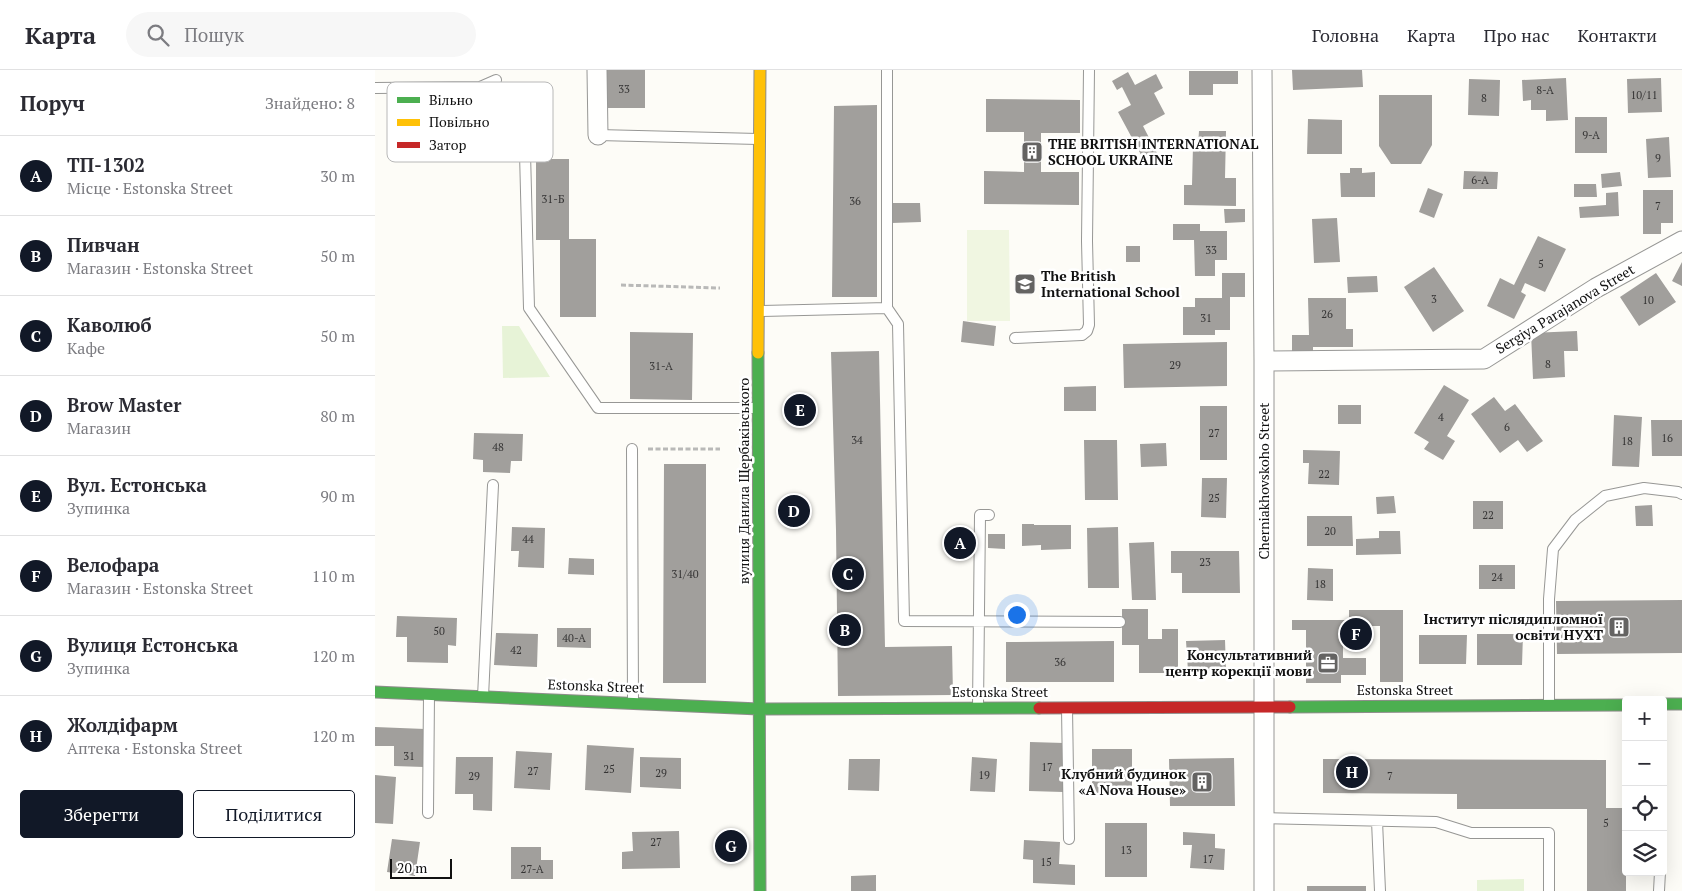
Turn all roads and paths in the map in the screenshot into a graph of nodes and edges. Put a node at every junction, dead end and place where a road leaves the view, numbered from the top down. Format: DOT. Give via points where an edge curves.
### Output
graph roads {
  1 [pos="597,70"];
  2 [pos="760,70"];
  3 [pos="887,70"];
  4 [pos="1089,70"];
  5 [pos="1262,70"];
  6 [pos="496,80"];
  7 [pos="491,82"];
  8 [pos="598,135"];
  9 [pos="759,138"];
  10 [pos="525,162"];
  11 [pos="1682,240"];
  12 [pos="621,285"];
  13 [pos="720,288"];
  14 [pos="887,308"];
  15 [pos="759,311"];
  16 [pos="1015,338"];
  17 [pos="1264,361"];
  18 [pos="758,408"];
  19 [pos="632,449"];
  20 [pos="720,449"];
  21 [pos="493,485"];
  22 [pos="1682,494"];
  23 [pos="989,515"];
  24 [pos="979,621"];
  25 [pos="1120,622"];
  26 [pos="375,692"];
  27 [pos="429,694"];
  28 [pos="483,697"];
  29 [pos="633,703"];
  30 [pos="1622,704"];
  31 [pos="1667,704"];
  32 [pos="1682,704"];
  33 [pos="1549,705"];
  34 [pos="1264,706"];
  35 [pos="1067,707"];
  36 [pos="978,708"];
  37 [pos="759,709"];
  38 [pos="428,813"];
  39 [pos="1264,818"];
  40 [pos="1377,821"];
  41 [pos="1069,839"];
  42 [pos="1659,876"];
  43 [pos="760,891"];
  44 [pos="1264,891"];
  45 [pos="1380,891"];
  46 [pos="1549,891"];
  47 [pos="1659,891"];
  1 -- 8 [label="street"];
  2 -- 9 [label="street, вулиця Данила Щербаківського"];
  3 -- 14 [label="lane"];
  4 -- 16 [label="lane" via="1089,325 1082,336"];
  5 -- 17 [label="street, Cherniakhovskoho Street"];
  6 -- 7 [label="lane"];
  8 -- 9 [label="lane"];
  9 -- 15 [label="street, вулиця Данила Щербаківського"];
  10 -- 18 [label="lane" via="529,308 597,408"];
  11 -- 17 [label="street, Sergiya Parajanova Street" via="1596,288 1484,359"];
  12 -- 13 [label="path"];
  14 -- 15 [label="lane"];
  14 -- 24 [label="lane" via="898,324 904,621"];
  15 -- 18 [label="street, вулиця Данила Щербаківського"];
  17 -- 34 [label="street, Cherniakhovskoho Street"];
  18 -- 37 [label="street, вулиця Данила Щербаківського"];
  19 -- 20 [label="path"];
  19 -- 29 [label="lane"];
  21 -- 28 [label="lane"];
  22 -- 33 [label="lane" via="1644,488 1605,496 1575,520 1553,549 1549,599"];
  23 -- 24 [label="lane" via="981,515"];
  24 -- 25 [label="lane"];
  24 -- 36 [label="lane"];
  26 -- 27 [label="street, Estonska Street"];
  27 -- 28 [label="street, Estonska Street"];
  27 -- 38 [label="lane"];
  28 -- 29 [label="street, Estonska Street"];
  29 -- 37 [label="street, Estonska Street"];
  30 -- 33 [label="street, Estonska Street"];
  31 -- 32 [label="street"];
  33 -- 34 [label="street, Estonska Street"];
  34 -- 35 [label="street, Estonska Street"];
  34 -- 39 [label="street, Cherniakhovskoho Street"];
  35 -- 36 [label="street, Estonska Street"];
  35 -- 41 [label="lane"];
  36 -- 37 [label="street, Estonska Street"];
  37 -- 43 [label="street, вулиця Данила Щербаківського"];
  39 -- 40 [label="lane"];
  39 -- 44 [label="street, Cherniakhovskoho Street"];
  40 -- 45 [label="lane"];
  40 -- 46 [label="lane" via="1436,822 1471,833 1549,833"];
  42 -- 47 [label="lane"];
}
